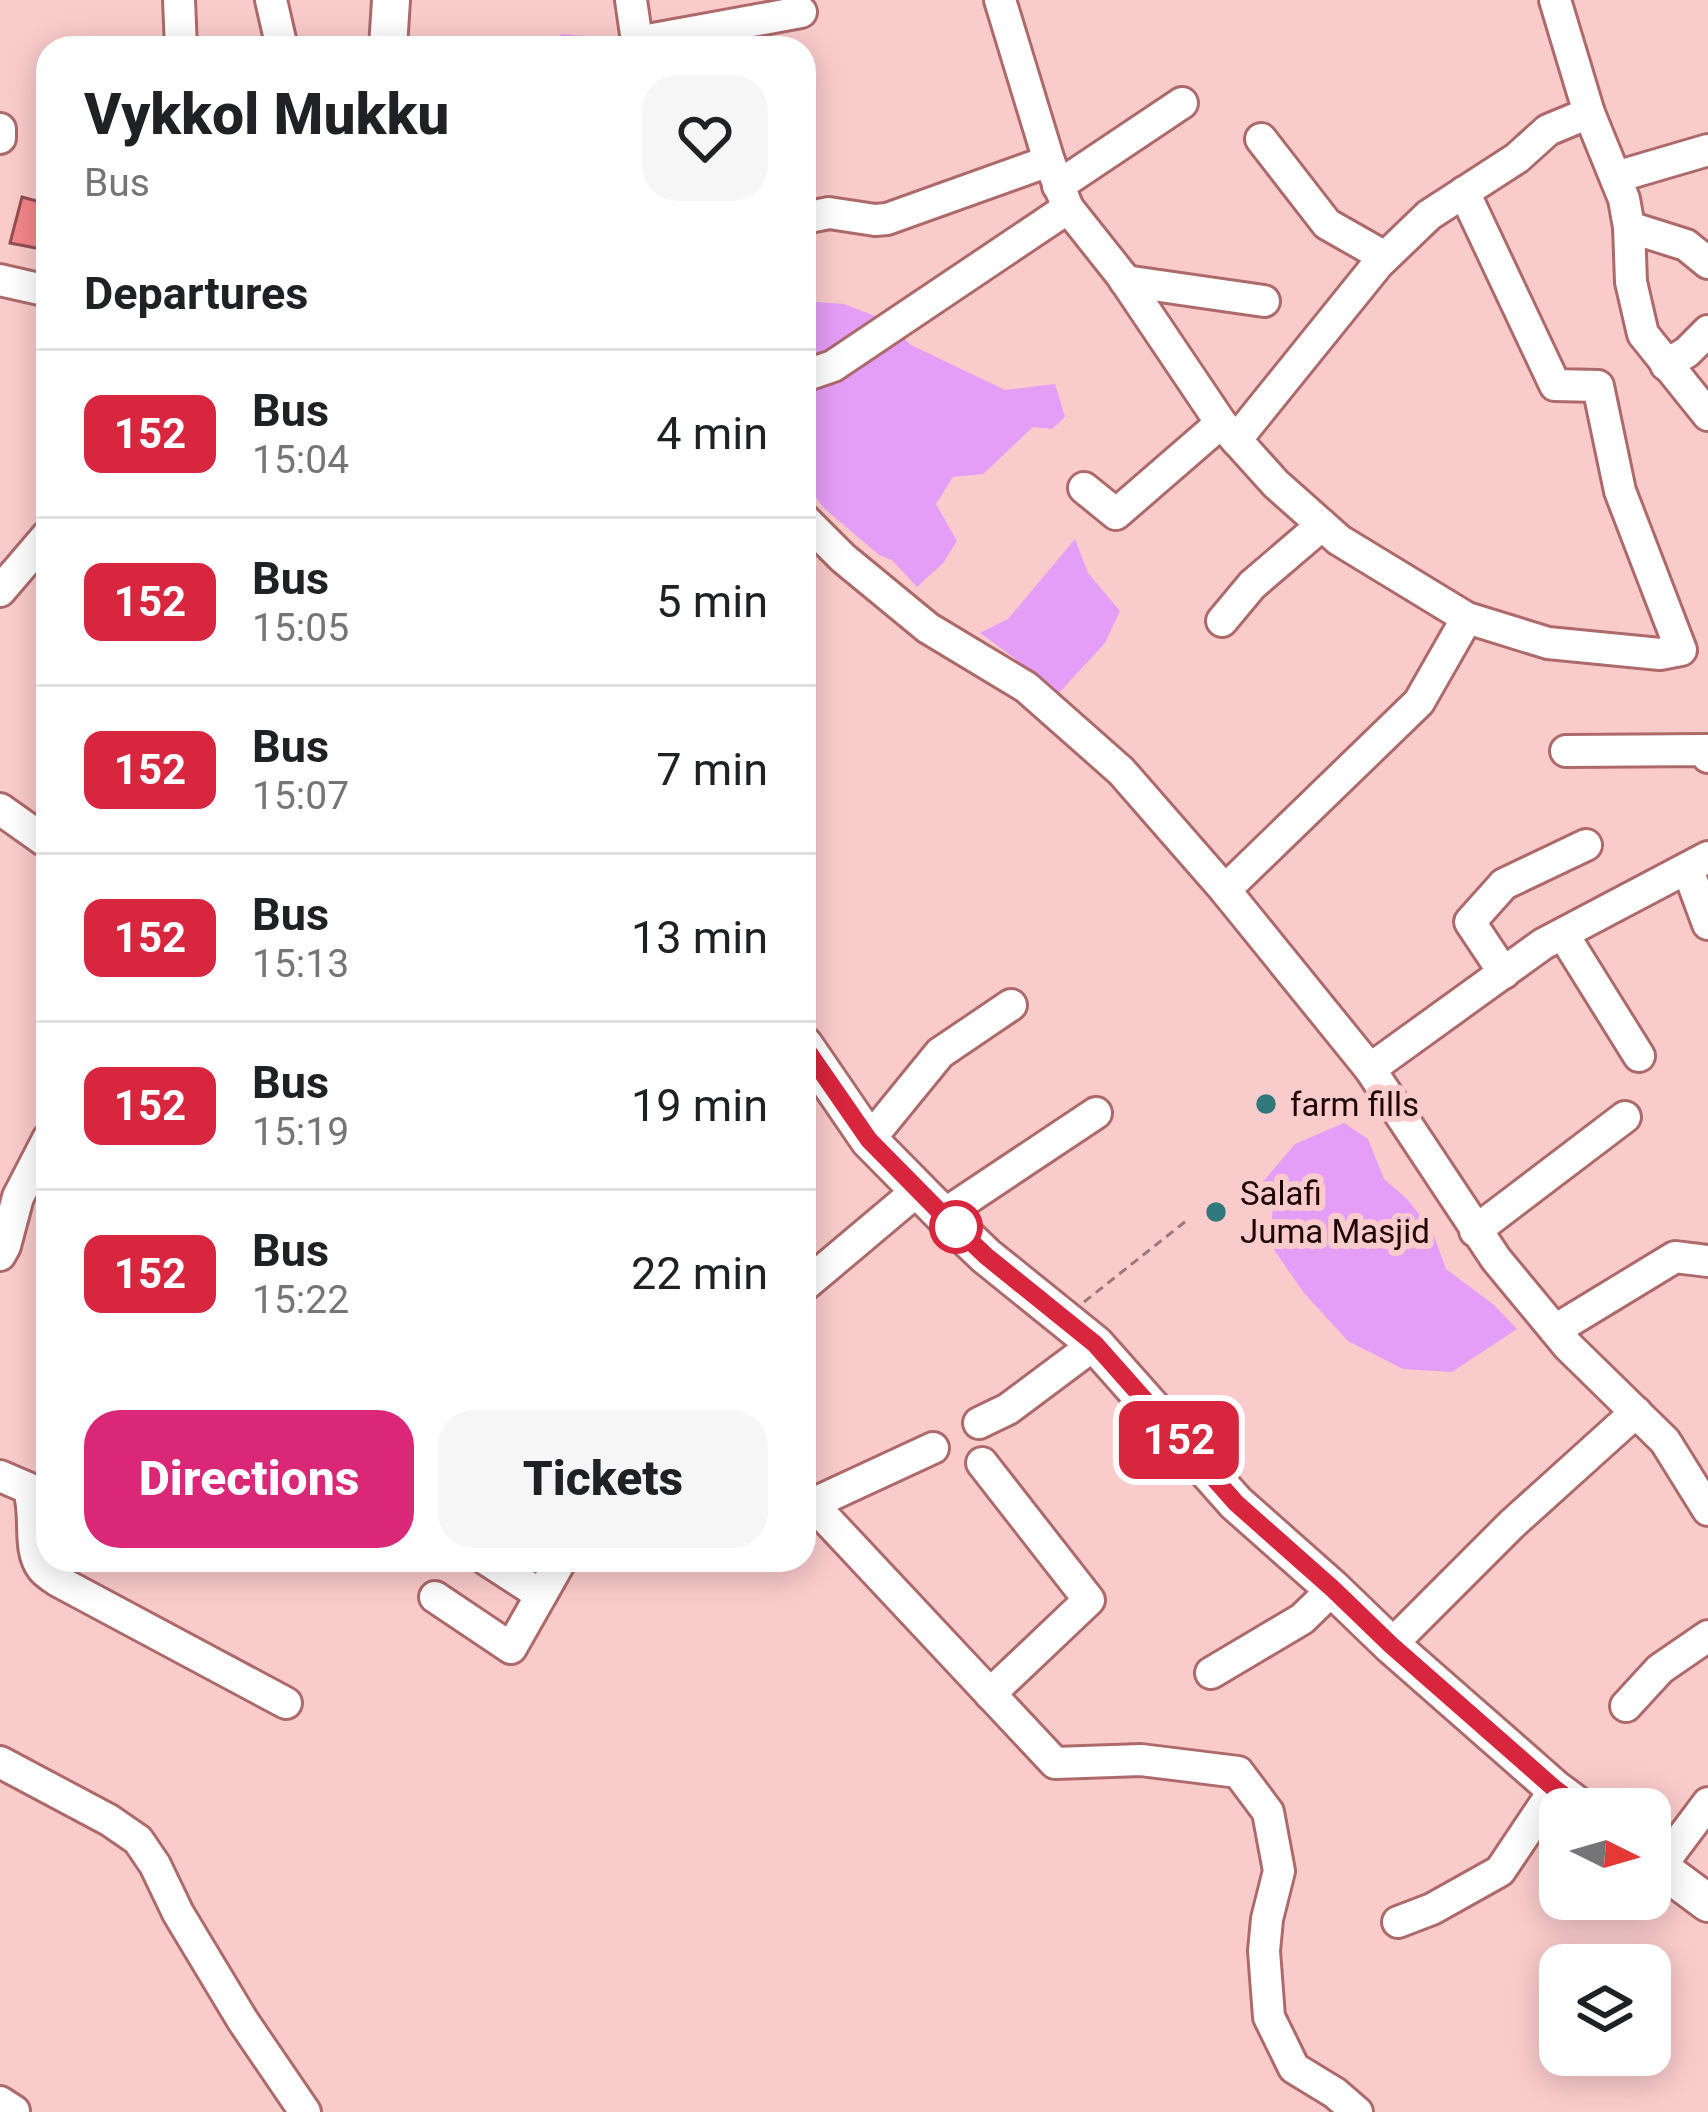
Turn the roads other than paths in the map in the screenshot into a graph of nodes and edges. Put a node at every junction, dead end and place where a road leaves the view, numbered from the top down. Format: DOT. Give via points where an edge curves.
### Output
graph roads {
  1 [pos="179,0"];
  2 [pos="271,0"];
  3 [pos="391,0"];
  4 [pos="631,0"];
  5 [pos="1000,0"];
  6 [pos="1555,0"];
  7 [pos="801,12"];
  8 [pos="180,36"];
  9 [pos="279,36"];
  10 [pos="389,36"];
  11 [pos="636,36"];
  12 [pos="682,36"];
  13 [pos="1182,103"];
  14 [pos="1589,112"];
  15 [pos="1261,139"];
  16 [pos="1708,150"];
  17 [pos="1616,177"];
  18 [pos="1058,185"];
  19 [pos="1464,192"];
  20 [pos="816,216"];
  21 [pos="1629,227"];
  22 [pos="1385,256"];
  23 [pos="1708,263"];
  24 [pos="0,280"];
  25 [pos="1125,280"];
  26 [pos="36,288"];
  27 [pos="1264,301"];
  28 [pos="1708,331"];
  29 [pos="1666,365"];
  30 [pos="816,372"];
  31 [pos="1708,415"];
  32 [pos="1228,431"];
  33 [pos="1084,488"];
  34 [pos="1322,526"];
  35 [pos="816,532"];
  36 [pos="36,549"];
  37 [pos="0,591"];
  38 [pos="1467,618"];
  39 [pos="1222,621"];
  40 [pos="1566,751"];
  41 [pos="1708,757"];
  42 [pos="0,809"];
  43 [pos="36,834"];
  44 [pos="1586,845"];
  45 [pos="1698,863"];
  46 [pos="1225,890"];
  47 [pos="1708,924"];
  48 [pos="1563,934"];
  49 [pos="1504,973"];
  50 [pos="1011,1005"];
  51 [pos="1640,1056"];
  52 [pos="816,1063"];
  53 [pos="1370,1069"];
  54 [pos="1096,1113"];
  55 [pos="1625,1117"];
  56 [pos="869,1140"];
  57 [pos="36,1162"];
  58 [pos="931,1202"];
  59 [pos="1475,1231"];
  60 [pos="0,1255"];
  61 [pos="1708,1261"];
  62 [pos="816,1278"];
  63 [pos="1555,1330"];
  64 [pos="1095,1344"];
  65 [pos="1636,1412"];
  66 [pos="979,1423"];
  67 [pos="933,1448"];
  68 [pos="982,1463"];
  69 [pos="0,1476"];
  70 [pos="816,1497"];
  71 [pos="816,1509"];
  72 [pos="1708,1510"];
  73 [pos="36,1556"];
  74 [pos="47,1572"];
  75 [pos="506,1572"];
  76 [pos="554,1572"];
  77 [pos="1333,1589"];
  78 [pos="541,1595"];
  79 [pos="435,1597"];
  80 [pos="1708,1636"];
  81 [pos="1391,1645"];
  82 [pos="1211,1673"];
  83 [pos="990,1694"];
  84 [pos="286,1703"];
  85 [pos="1626,1706"];
  86 [pos="0,1762"];
  87 [pos="1555,1788"];
  88 [pos="1708,1803"];
  89 [pos="1539,1830"];
  90 [pos="1671,1846"];
  91 [pos="1671,1876"];
  92 [pos="1708,1903"];
  93 [pos="1398,1922"];
  94 [pos="0,2102"];
  95 [pos="14,2111"];
  96 [pos="305,2112"];
  97 [pos="1358,2112"];
  1 -- 8 [label="street"];
  2 -- 9 [label="street"];
  3 -- 10 [label="main road"];
  4 -- 11 [label="street"];
  5 -- 18 [label="street"];
  6 -- 14 [label="street"];
  7 -- 12 [label="street"];
  13 -- 18 [label="street"];
  14 -- 17 [label="street"];
  14 -- 19 [label="street" via="1548,130"];
  15 -- 22 [label="street" via="1327,224"];
  16 -- 17 [label="street"];
  17 -- 21 [label="street"];
  18 -- 20 [label="street" via="887,219"];
  18 -- 25 [label="street"];
  18 -- 30 [label="street" via="833,367"];
  19 -- 22 [label="street"];
  19 -- 38 [label="street" via="1555,385 1598,386 1620,491 1681,650 1548,643"];
  21 -- 23 [label="street" via="1686,245"];
  21 -- 29 [label="street" via="1636,311"];
  22 -- 32 [label="street"];
  24 -- 26 [label="street"];
  25 -- 27 [label="street"];
  25 -- 32 [label="street"];
  28 -- 29 [label="street"];
  29 -- 31 [label="street"];
  32 -- 33 [label="street" via="1116,514"];
  32 -- 34 [label="street"];
  34 -- 38 [label="street"];
  34 -- 39 [label="street"];
  35 -- 46 [label="street" via="928,628 1042,701 1120,771"];
  36 -- 37 [label="street"];
  38 -- 46 [label="street" via="1419,702"];
  40 -- 41 [label="street" via="1706,750"];
  42 -- 43 [label="street"];
  44 -- 49 [label="street" via="1504,884 1470,922"];
  45 -- 47 [label="street"];
  45 -- 48 [label="street"];
  46 -- 53 [label="street"];
  48 -- 49 [label="street"];
  48 -- 51 [label="street"];
  49 -- 53 [label="street"];
  50 -- 56 [label="street" via="940,1053"];
  52 -- 56 [label="main road"];
  53 -- 59 [label="street"];
  54 -- 58 [label="street"];
  55 -- 59 [label="street"];
  56 -- 58 [label="main road"];
  57 -- 60 [label="street"];
  58 -- 62 [label="street"];
  58 -- 64 [label="main road"];
  59 -- 63 [label="street"];
  61 -- 63 [label="street" via="1675,1256"];
  63 -- 65 [label="street"];
  64 -- 66 [label="street"];
  64 -- 77 [label="main road" via="1236,1503"];
  65 -- 72 [label="street" via="1665,1441"];
  65 -- 81 [label="street"];
  67 -- 70 [label="street"];
  68 -- 83 [label="street" via="1089,1600"];
  69 -- 73 [label="street" via="28,1488"];
  71 -- 83 [label="street"];
  74 -- 84 [label="street"];
  75 -- 78 [label="street"];
  76 -- 78 [label="street"];
  77 -- 81 [label="main road"];
  77 -- 82 [label="street" via="1302,1619"];
  78 -- 79 [label="street" via="512,1648"];
  80 -- 85 [label="street" via="1660,1669"];
  81 -- 87 [label="main road"];
  83 -- 97 [label="street" via="1055,1763 1142,1760 1238,1772 1268,1812 1279,1870 1264,1951 1269,2017 1294,2068"];
  86 -- 96 [label="street" via="138,1840 242,2021"];
  88 -- 90 [label="street"];
  89 -- 93 [label="street" via="1500,1871"];
  91 -- 92 [label="main road"];
  94 -- 95 [label="street"];
}
